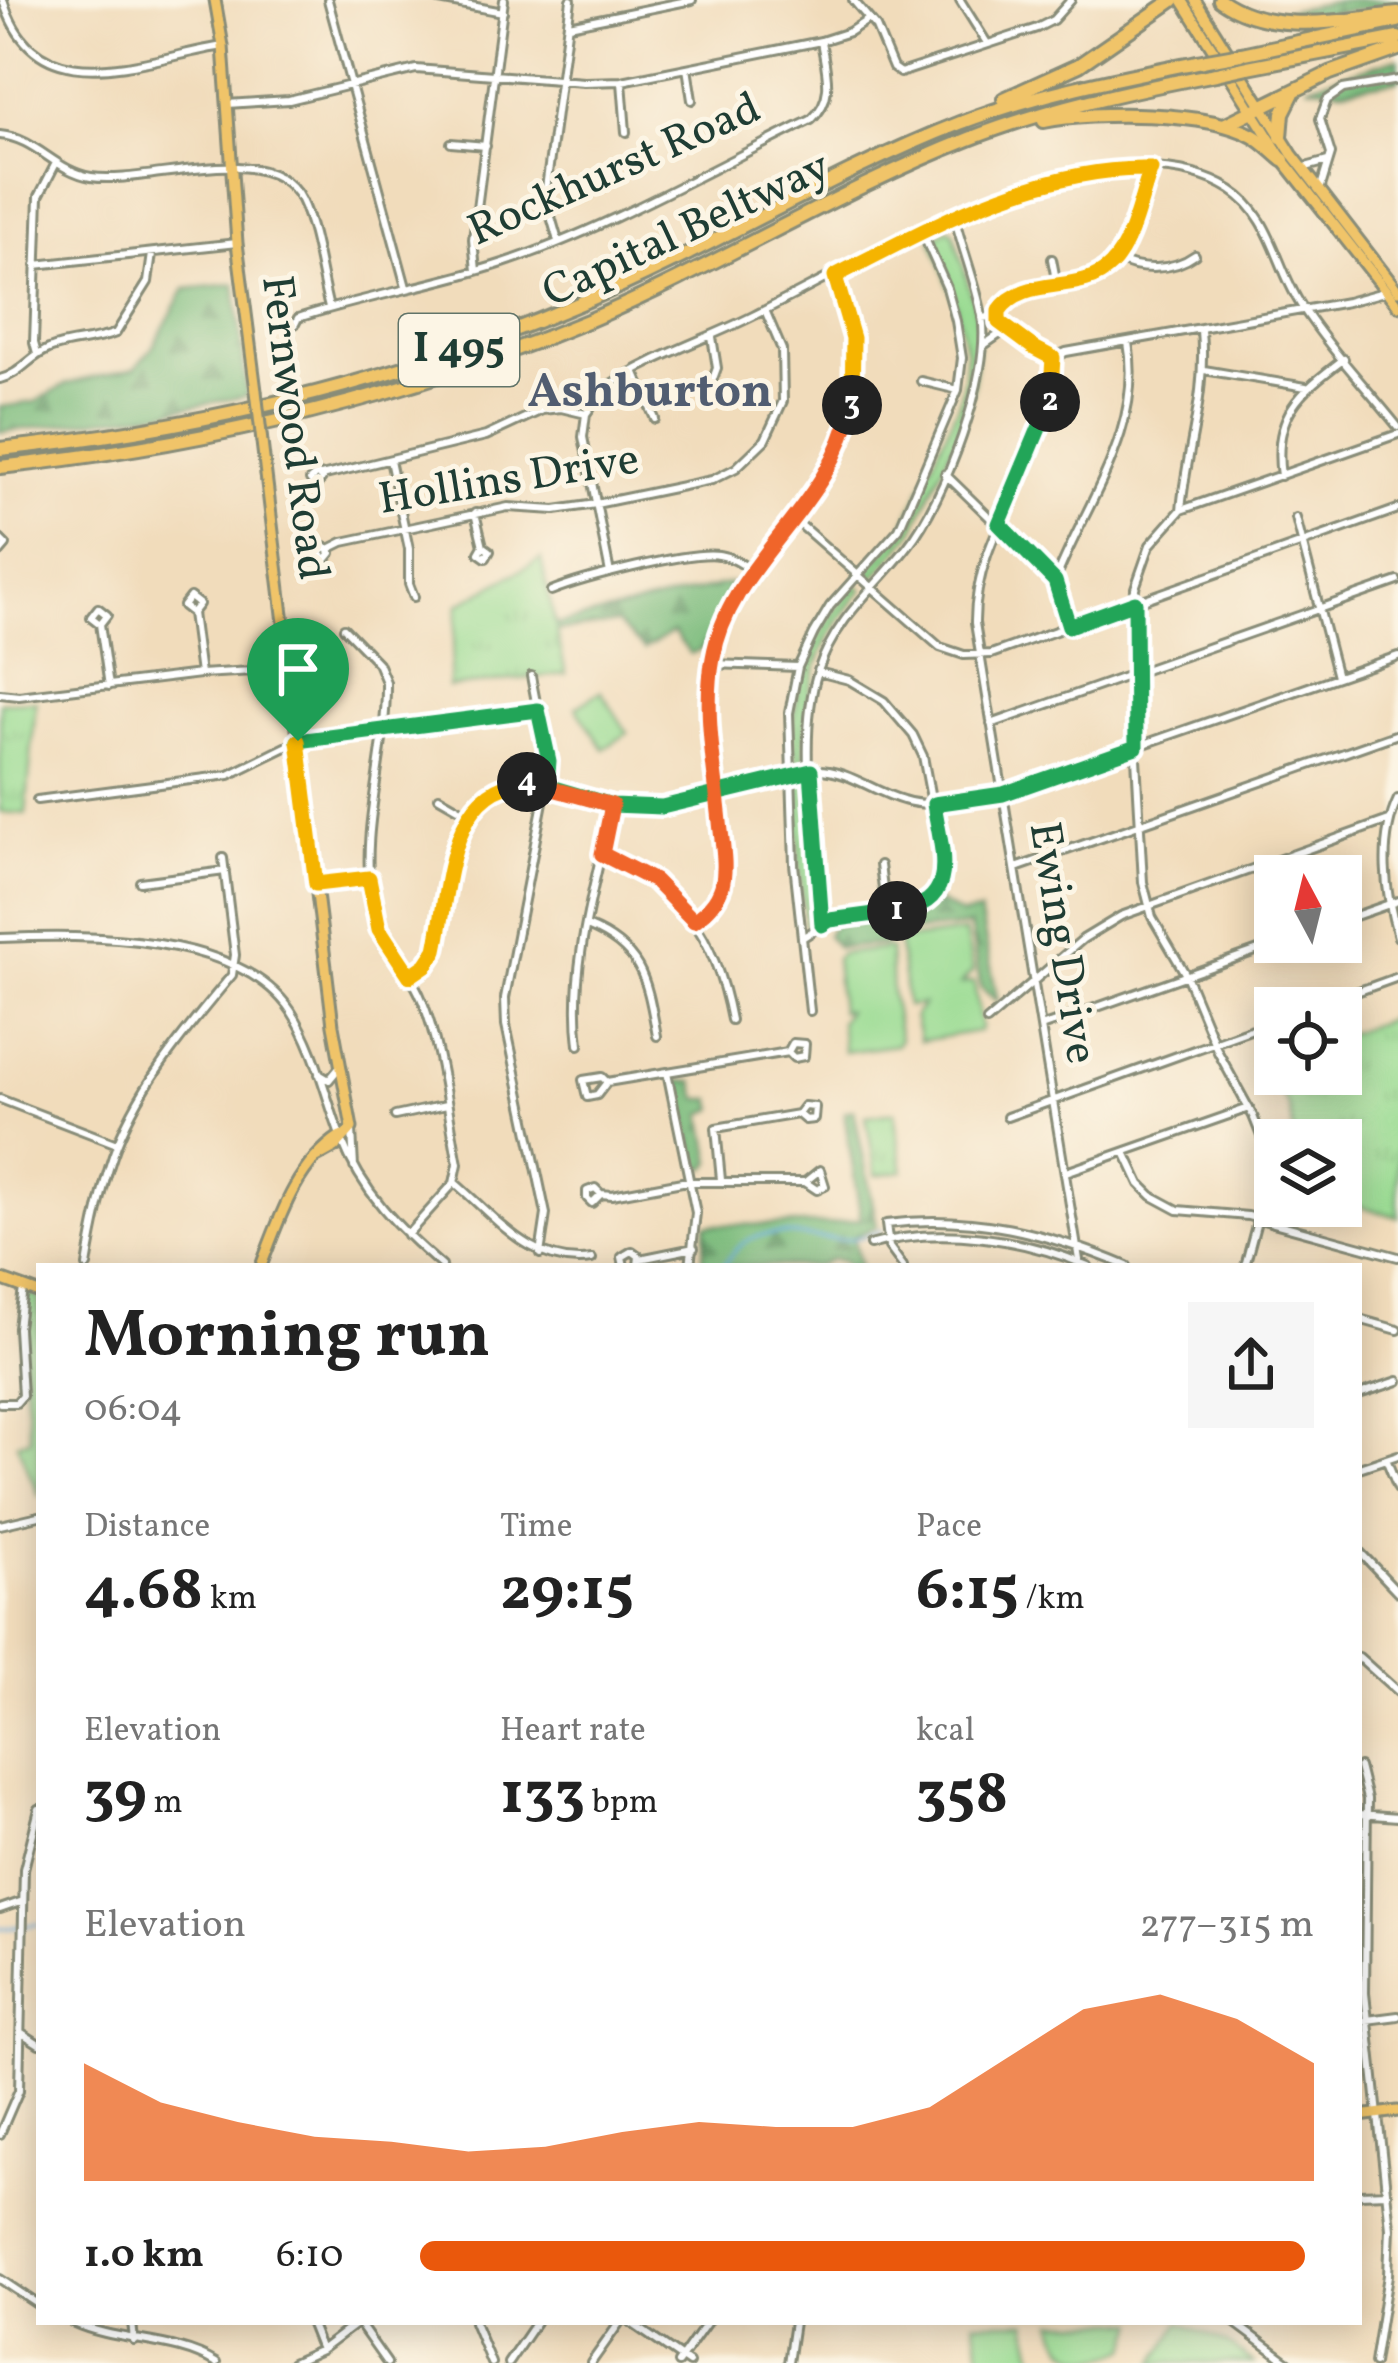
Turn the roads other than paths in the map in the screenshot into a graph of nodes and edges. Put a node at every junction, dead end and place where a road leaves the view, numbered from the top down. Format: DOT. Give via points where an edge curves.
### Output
graph roads {
  1 [pos="3,0"];
  2 [pos="215,0"];
  3 [pos="328,0"];
  4 [pos="439,0"];
  5 [pos="504,0"];
  6 [pos="571,0"];
  7 [pos="692,0"];
  8 [pos="853,0"];
  9 [pos="960,0"];
  10 [pos="1071,0"];
  11 [pos="1173,0"];
  12 [pos="1182,0"];
  13 [pos="1195,0"];
  14 [pos="1220,0"];
  15 [pos="668,2"];
  16 [pos="1157,6"];
  17 [pos="503,12"];
  18 [pos="1398,17"];
  19 [pos="869,19"];
  20 [pos="568,25"];
  21 [pos="1398,38"];
  22 [pos="821,41"];
  23 [pos="987,43"];
  24 [pos="223,46"];
  25 [pos="1398,49"];
  26 [pos="687,68"];
  27 [pos="495,74"];
  28 [pos="1398,80"];
  29 [pos="561,81"];
  30 [pos="622,81"];
  31 [pos="352,85"];
  32 [pos="1297,88"];
  33 [pos="692,100"];
  34 [pos="227,104"];
  35 [pos="1256,110"];
  36 [pos="1219,126"];
  37 [pos="626,132"];
  38 [pos="0,135"];
  39 [pos="1281,137"];
  40 [pos="966,141"];
  41 [pos="451,143"];
  42 [pos="486,146"];
  43 [pos="887,155"];
  44 [pos="1331,159"];
  45 [pos="1282,160"];
  46 [pos="56,164"];
  47 [pos="232,168"];
  48 [pos="1303,168"];
  49 [pos="1151,169"];
  50 [pos="1320,191"];
  51 [pos="955,218"];
  52 [pos="922,232"];
  53 [pos="558,241"];
  54 [pos="237,243"];
  55 [pos="152,254"];
  56 [pos="1195,255"];
  57 [pos="1052,259"];
  58 [pos="1116,259"];
  59 [pos="36,265"];
  60 [pos="476,271"];
  61 [pos="835,276"];
  62 [pos="1057,285"];
  63 [pos="406,287"];
  64 [pos="1393,289"];
  65 [pos="1398,306"];
  66 [pos="329,308"];
  67 [pos="765,310"];
  68 [pos="1304,310"];
  69 [pos="997,316"];
  70 [pos="982,319"];
  71 [pos="295,324"];
  72 [pos="1008,328"];
  73 [pos="1201,328"];
  74 [pos="712,337"];
  75 [pos="1128,341"];
  76 [pos="982,348"];
  77 [pos="38,354"];
  78 [pos="1053,358"];
  79 [pos="1344,358"];
  80 [pos="1204,370"];
  81 [pos="635,372"];
  82 [pos="0,379"];
  83 [pos="921,381"];
  84 [pos="710,387"];
  85 [pos="1306,388"];
  86 [pos="958,390"];
  87 [pos="586,415"];
  88 [pos="655,419"];
  89 [pos="1398,430"];
  90 [pos="0,449"];
  91 [pos="390,460"];
  92 [pos="0,467"];
  93 [pos="945,474"];
  94 [pos="321,476"];
  95 [pos="1280,476"];
  96 [pos="596,504"];
  97 [pos="1398,509"];
  98 [pos="1181,510"];
  99 [pos="476,513"];
  100 [pos="1296,518"];
  101 [pos="795,520"];
  102 [pos="999,524"];
  103 [pos="404,528"];
  104 [pos="0,539"];
  105 [pos="1305,542"];
  106 [pos="483,546"];
  107 [pos="329,549"];
  108 [pos="0,552"];
  109 [pos="753,572"];
  110 [pos="610,573"];
  111 [pos="857,574"];
  112 [pos="1055,581"];
  113 [pos="1398,581"];
  114 [pos="871,588"];
  115 [pos="550,591"];
  116 [pos="413,597"];
  117 [pos="1135,602"];
  118 [pos="1322,608"];
  119 [pos="192,613"];
  120 [pos="100,624"];
  121 [pos="1069,626"];
  122 [pos="344,628"];
  123 [pos="980,655"];
  124 [pos="1398,656"];
  125 [pos="712,664"];
  126 [pos="798,667"];
  127 [pos="289,669"];
  128 [pos="818,671"];
  129 [pos="200,674"];
  130 [pos="1133,674"];
  131 [pos="531,676"];
  132 [pos="1337,676"];
  133 [pos="109,686"];
  134 [pos="0,694"];
  135 [pos="538,710"];
  136 [pos="992,724"];
  137 [pos="381,730"];
  138 [pos="1398,734"];
  139 [pos="298,741"];
  140 [pos="1136,747"];
  141 [pos="811,771"];
  142 [pos="792,773"];
  143 [pos="547,786"];
  144 [pos="717,794"];
  145 [pos="1003,794"];
  146 [pos="439,797"];
  147 [pos="1398,799"];
  148 [pos="37,800"];
  149 [pos="934,804"];
  150 [pos="612,805"];
  151 [pos="467,813"];
  152 [pos="1389,820"];
  153 [pos="1139,825"];
  154 [pos="602,854"];
  155 [pos="223,858"];
  156 [pos="880,865"];
  157 [pos="1015,868"];
  158 [pos="225,872"];
  159 [pos="369,878"];
  160 [pos="140,882"];
  161 [pos="316,884"];
  162 [pos="1394,903"];
  163 [pos="1148,905"];
  164 [pos="886,913"];
  165 [pos="1362,914"];
  166 [pos="694,921"];
  167 [pos="822,925"];
  168 [pos="587,926"];
  169 [pos="1398,937"];
  170 [pos="0,938"];
  171 [pos="802,938"];
  172 [pos="1254,951"];
  173 [pos="235,964"];
  174 [pos="1186,975"];
  175 [pos="410,976"];
  176 [pos="1398,977"];
  177 [pos="1034,981"];
  178 [pos="1362,990"];
  179 [pos="810,1011"];
  180 [pos="731,1020"];
  181 [pos="987,1022"];
  182 [pos="1041,1027"];
  183 [pos="1254,1029"];
  184 [pos="657,1036"];
  185 [pos="1214,1043"];
  186 [pos="579,1045"];
  187 [pos="788,1052"];
  188 [pos="340,1065"];
  189 [pos="667,1072"];
  190 [pos="319,1073"];
  191 [pos="343,1078"];
  192 [pos="608,1082"];
  193 [pos="0,1099"];
  194 [pos="1053,1100"];
  195 [pos="446,1105"];
  196 [pos="1249,1108"];
  197 [pos="798,1114"];
  198 [pos="395,1115"];
  199 [pos="1007,1117"];
  200 [pos="1254,1119"];
  201 [pos="352,1128"];
  202 [pos="341,1138"];
  203 [pos="117,1144"];
  204 [pos="1125,1152"];
  205 [pos="354,1167"];
  206 [pos="1065,1172"];
  207 [pos="721,1180"];
  208 [pos="805,1182"];
  209 [pos="454,1183"];
  210 [pos="692,1183"];
  211 [pos="601,1194"];
  212 [pos="1254,1218"];
  213 [pos="994,1224"];
  214 [pos="1256,1227"];
  215 [pos="1291,1227"];
  216 [pos="407,1235"];
  217 [pos="887,1240"];
  218 [pos="1006,1243"];
  219 [pos="1076,1244"];
  220 [pos="870,1245"];
  221 [pos="694,1247"];
  222 [pos="540,1254"];
  223 [pos="1398,1257"];
  224 [pos="592,1259"];
  225 [pos="639,1262"];
  226 [pos="88,1263"];
  227 [pos="262,1263"];
  228 [pos="439,1263"];
  229 [pos="691,1263"];
  230 [pos="901,1263"];
  231 [pos="1075,1263"];
  232 [pos="1081,1263"];
  233 [pos="1120,1263"];
  234 [pos="1246,1263"];
  235 [pos="0,1279"];
  236 [pos="23,1288"];
  237 [pos="36,1292"];
  238 [pos="1362,1320"];
  239 [pos="1398,1330"];
  240 [pos="1398,1381"];
  241 [pos="1362,1393"];
  242 [pos="0,1403"];
  243 [pos="1398,1455"];
  244 [pos="1386,1459"];
  245 [pos="1362,1467"];
  246 [pos="1398,1488"];
  247 [pos="36,1517"];
  248 [pos="0,1525"];
  249 [pos="1362,1554"];
  250 [pos="1398,1592"];
  251 [pos="1362,1660"];
  252 [pos="1398,1692"];
  253 [pos="1363,1815"];
  254 [pos="1398,1817"];
  255 [pos="36,1820"];
  256 [pos="23,1901"];
  257 [pos="0,1909"];
  258 [pos="1398,2016"];
  259 [pos="1363,2021"];
  260 [pos="22,2033"];
  261 [pos="36,2042"];
  262 [pos="1398,2111"];
  263 [pos="1376,2115"];
  264 [pos="1362,2116"];
  265 [pos="0,2134"];
  266 [pos="1388,2193"];
  267 [pos="1362,2194"];
  268 [pos="0,2279"];
  269 [pos="36,2303"];
  270 [pos="83,2325"];
  271 [pos="132,2325"];
  272 [pos="311,2325"];
  273 [pos="354,2325"];
  274 [pos="360,2325"];
  275 [pos="475,2325"];
  276 [pos="534,2325"];
  277 [pos="618,2325"];
  278 [pos="634,2325"];
  279 [pos="705,2325"];
  280 [pos="794,2325"];
  281 [pos="1238,2325"];
  282 [pos="134,2341"];
  283 [pos="321,2350"];
  284 [pos="683,2361"];
  285 [pos="216,2363"];
  286 [pos="292,2363"];
  287 [pos="387,2363"];
  288 [pos="490,2363"];
  289 [pos="508,2363"];
  290 [pos="592,2363"];
  291 [pos="788,2363"];
  292 [pos="1289,2363"];
  293 [pos="1375,2363"];
  1 -- 24 [label="street" via="30,45 67,67 112,71"];
  2 -- 24 [label="main road, Fernwood Road"];
  3 -- 31 [label="street"];
  4 -- 17 [label="street"];
  5 -- 17 [label="street"];
  6 -- 20 [label="street"];
  7 -- 15 [label="street"];
  8 -- 19 [label="street"];
  9 -- 23 [label="street"];
  10 -- 23 [label="street" via="1053,20"];
  11 -- 16 [label="highway"];
  12 -- 35 [label="main road"];
  13 -- 35 [label="main road"];
  14 -- 18 [label="highway" via="1281,22"];
  15 -- 20 [label="street"];
  16 -- 43 [label="highway" via="1069,71"];
  17 -- 27 [label="street"];
  18 -- 43 [label="highway, Capital Beltway / I 495, bridge" via="1041,96"];
  19 -- 22 [label="street"];
  19 -- 23 [label="street" via="893,68 909,73"];
  20 -- 29 [label="street"];
  21 -- 40 [label="highway, Capital Beltway / I 495, bridge" via="1065,107"];
  22 -- 26 [label="street"];
  22 -- 53 [label="street, Rockhurst Road" via="829,89 811,120"];
  24 -- 34 [label="main road, Fernwood Road"];
  25 -- 32 [label="highway"];
  26 -- 30 [label="street"];
  26 -- 33 [label="street"];
  27 -- 29 [label="street"];
  27 -- 31 [label="street" via="416,69"];
  27 -- 42 [label="street"];
  28 -- 44 [label="street" via="1343,89 1328,100 1321,119"];
  29 -- 30 [label="street"];
  29 -- 53 [label="street" via="545,196"];
  30 -- 37 [label="street"];
  31 -- 34 [label="street"];
  31 -- 63 [label="street"];
  32 -- 35 [label="highway"];
  32 -- 39 [label="highway"];
  34 -- 47 [label="main road, Fernwood Road"];
  35 -- 36 [label="highway"];
  35 -- 39 [label="main road"];
  35 -- 45 [label="main road"];
  36 -- 40 [label="highway" via="1099,114"];
  36 -- 45 [label="highway" via="1257,137"];
  38 -- 46 [label="street" via="29,142"];
  39 -- 48 [label="main road"];
  40 -- 92 [label="highway, Capital Beltway / I 495" via="641,298 428,380 185,442"];
  41 -- 42 [label="street"];
  42 -- 60 [label="street"];
  43 -- 90 [label="highway, Capital Beltway / I 495" via="585,302 422,363 224,415"];
  44 -- 48 [label="street"];
  44 -- 50 [label="street"];
  45 -- 64 [label="main road"];
  46 -- 47 [label="street" via="103,178"];
  46 -- 59 [label="street" via="39,196"];
  47 -- 54 [label="main road, Fernwood Road"];
  47 -- 66 [label="street" via="269,170 298,195"];
  48 -- 50 [label="main road"];
  49 -- 51 [label="street" via="1062,178"];
  49 -- 58 [label="street"];
  49 -- 68 [label="street" via="1204,178 1248,203"];
  50 -- 64 [label="main road"];
  51 -- 52 [label="street"];
  51 -- 70 [label="street"];
  52 -- 61 [label="street"];
  52 -- 86 [label="street" via="956,321"];
  53 -- 60 [label="street, Rockhurst Road"];
  54 -- 55 [label="street"];
  54 -- 127 [label="main road, Fernwood Road, bridge"];
  55 -- 59 [label="street"];
  55 -- 77 [label="street" via="148,283 116,333"];
  56 -- 58 [label="street" via="1148,268"];
  57 -- 62 [label="street"];
  58 -- 62 [label="street" via="1091,278"];
  59 -- 77 [label="street"];
  60 -- 63 [label="street, Rockhurst Road"];
  61 -- 67 [label="street"];
  61 -- 101 [label="street" via="853,338 853,396 834,459"];
  62 -- 69 [label="street" via="1016,294"];
  63 -- 66 [label="street, Rockhurst Road"];
  64 -- 65 [label="main road"];
  64 -- 68 [label="street"];
  66 -- 71 [label="street, Rockhurst Road"];
  67 -- 74 [label="street"];
  67 -- 96 [label="street, Hollins Drive" via="782,350 784,388 776,421 754,454 712,480"];
  68 -- 73 [label="street"];
  68 -- 79 [label="street"];
  69 -- 70 [label="street"];
  69 -- 72 [label="street"];
  70 -- 76 [label="street"];
  72 -- 76 [label="street"];
  72 -- 78 [label="street"];
  73 -- 75 [label="street"];
  73 -- 80 [label="street"];
  74 -- 81 [label="street"];
  74 -- 84 [label="street" via="717,368"];
  75 -- 78 [label="street"];
  75 -- 112 [label="street" via="1121,436"];
  76 -- 93 [label="street" via="972,412"];
  77 -- 82 [label="street"];
  78 -- 102 [label="street, Ewing Drive" via="1046,419"];
  79 -- 85 [label="street"];
  79 -- 89 [label="street"];
  80 -- 85 [label="street"];
  80 -- 98 [label="street"];
  81 -- 87 [label="street" via="604,388"];
  81 -- 88 [label="street"];
  83 -- 86 [label="street"];
  85 -- 95 [label="street" via="1280,433"];
  86 -- 111 [label="street" via="899,529"];
  87 -- 91 [label="street" via="542,410 486,436"];
  87 -- 96 [label="street"];
  89 -- 95 [label="street"];
  91 -- 94 [label="street"];
  91 -- 103 [label="street"];
  93 -- 102 [label="street"];
  93 -- 114 [label="street" via="917,534"];
  95 -- 98 [label="street"];
  96 -- 99 [label="street, Hollins Drive"];
  96 -- 110 [label="street"];
  97 -- 105 [label="street"];
  98 -- 117 [label="street" via="1143,558"];
  99 -- 103 [label="street, Hollins Drive"];
  99 -- 106 [label="street"];
  100 -- 105 [label="street"];
  101 -- 109 [label="street"];
  101 -- 111 [label="street"];
  102 -- 112 [label="street"];
  102 -- 123 [label="street, Ewing Drive" via="975,598"];
  103 -- 107 [label="street, Hollins Drive"];
  103 -- 116 [label="street"];
  104 -- 108 [label="street"];
  105 -- 117 [label="street"];
  105 -- 118 [label="street"];
  109 -- 110 [label="street" via="715,553"];
  109 -- 125 [label="street" via="727,613"];
  110 -- 115 [label="street"];
  111 -- 114 [label="street"];
  111 -- 126 [label="street"];
  112 -- 121 [label="street"];
  113 -- 118 [label="street"];
  114 -- 123 [label="street" via="940,646"];
  114 -- 128 [label="street" via="833,633"];
  117 -- 121 [label="street"];
  117 -- 130 [label="street"];
  118 -- 130 [label="street"];
  118 -- 132 [label="street"];
  119 -- 129 [label="street"];
  120 -- 133 [label="street"];
  121 -- 123 [label="street"];
  122 -- 137 [label="street" via="382,670"];
  123 -- 136 [label="street, Ewing Drive"];
  124 -- 132 [label="street"];
  125 -- 126 [label="street"];
  125 -- 144 [label="street"];
  126 -- 142 [label="street" via="789,713"];
  127 -- 129 [label="street"];
  127 -- 139 [label="main road, Fernwood Road"];
  128 -- 141 [label="street"];
  128 -- 149 [label="street" via="892,708 923,756"];
  129 -- 133 [label="street"];
  130 -- 136 [label="street"];
  130 -- 140 [label="street"];
  131 -- 135 [label="street"];
  132 -- 140 [label="street"];
  133 -- 134 [label="street"];
  135 -- 137 [label="street"];
  135 -- 143 [label="street"];
  136 -- 145 [label="street, Ewing Drive"];
  137 -- 139 [label="street"];
  137 -- 159 [label="street"];
  138 -- 153 [label="street"];
  139 -- 148 [label="street" via="229,775"];
  139 -- 161 [label="main road, Fernwood Road"];
  140 -- 145 [label="street"];
  140 -- 153 [label="street"];
  141 -- 142 [label="street"];
  141 -- 149 [label="street"];
  141 -- 167 [label="street"];
  142 -- 144 [label="street"];
  142 -- 171 [label="street"];
  143 -- 150 [label="street"];
  143 -- 151 [label="street" via="502,785"];
  143 -- 222 [label="street" via="505,998 546,1214"];
  144 -- 150 [label="street" via="662,807"];
  144 -- 166 [label="street" via="723,882"];
  145 -- 149 [label="street"];
  145 -- 157 [label="street, Ewing Drive"];
  146 -- 151 [label="street"];
  147 -- 152 [label="street"];
  149 -- 164 [label="street" via="944,867 938,890 921,906"];
  150 -- 154 [label="street"];
  151 -- 175 [label="street" via="436,950"];
  152 -- 162 [label="street"];
  152 -- 163 [label="street"];
  153 -- 157 [label="street"];
  153 -- 163 [label="street"];
  154 -- 166 [label="street" via="655,881"];
  154 -- 168 [label="street"];
  155 -- 158 [label="street"];
  156 -- 164 [label="street"];
  157 -- 177 [label="street, Ewing Drive"];
  158 -- 160 [label="street"];
  158 -- 173 [label="street"];
  159 -- 161 [label="street"];
  159 -- 175 [label="street" via="379,929"];
  161 -- 188 [label="main road, Fernwood Road"];
  162 -- 165 [label="street"];
  162 -- 169 [label="street"];
  163 -- 174 [label="street"];
  163 -- 177 [label="street" via="1099,928"];
  164 -- 167 [label="street"];
  166 -- 180 [label="street" via="717,964"];
  167 -- 171 [label="street"];
  168 -- 184 [label="street" via="638,963"];
  168 -- 186 [label="street" via="575,994"];
  170 -- 173 [label="street" via="132,941"];
  171 -- 179 [label="street"];
  172 -- 174 [label="street"];
  173 -- 190 [label="street" via="283,1000"];
  173 -- 203 [label="street" via="153,1078"];
  174 -- 182 [label="street"];
  174 -- 185 [label="street"];
  175 -- 195 [label="street"];
  176 -- 178 [label="street"];
  177 -- 181 [label="street"];
  177 -- 182 [label="street, Ewing Drive"];
  182 -- 194 [label="street, Ewing Drive"];
  183 -- 185 [label="street"];
  185 -- 194 [label="street"];
  185 -- 196 [label="street"];
  187 -- 189 [label="street"];
  188 -- 190 [label="street" via="329,1080"];
  188 -- 191 [label="main road, Fernwood Road"];
  189 -- 192 [label="street"];
  189 -- 210 [label="street"];
  190 -- 202 [label="street"];
  191 -- 201 [label="main road, Fernwood Road"];
  191 -- 202 [label="main road, Fernwood Road"];
  193 -- 203 [label="street"];
  194 -- 199 [label="street"];
  194 -- 206 [label="street, Ewing Drive"];
  195 -- 198 [label="street"];
  195 -- 209 [label="street"];
  196 -- 200 [label="street"];
  196 -- 204 [label="street"];
  197 -- 207 [label="street" via="716,1129"];
  201 -- 202 [label="main road"];
  201 -- 205 [label="street"];
  202 -- 205 [label="street"];
  202 -- 227 [label="main road" via="295,1185"];
  203 -- 226 [label="street"];
  204 -- 206 [label="street"];
  204 -- 212 [label="street" via="1140,1184 1163,1203"];
  205 -- 216 [label="street"];
  206 -- 219 [label="street, Ewing Drive"];
  207 -- 208 [label="street"];
  207 -- 210 [label="street"];
  209 -- 216 [label="street"];
  209 -- 222 [label="street"];
  210 -- 211 [label="street"];
  210 -- 221 [label="street"];
  213 -- 217 [label="street" via="886,1224"];
  213 -- 218 [label="street"];
  213 -- 219 [label="street"];
  214 -- 234 [label="street"];
  215 -- 223 [label="street"];
  216 -- 228 [label="street"];
  217 -- 218 [label="street"];
  217 -- 220 [label="street"];
  217 -- 230 [label="street"];
  218 -- 231 [label="street"];
  219 -- 232 [label="street, Ewing Drive"];
  219 -- 233 [label="street"];
  221 -- 225 [label="street"];
  221 -- 229 [label="street"];
  222 -- 224 [label="street"];
  235 -- 236 [label="main road"];
  236 -- 237 [label="main road"];
  236 -- 242 [label="street" via="20,1400"];
  238 -- 239 [label="street"];
  240 -- 241 [label="street"];
  243 -- 244 [label="street"];
  244 -- 245 [label="street"];
  244 -- 246 [label="street"];
  247 -- 248 [label="street"];
  249 -- 250 [label="street"];
  251 -- 252 [label="street"];
  253 -- 254 [label="street"];
  253 -- 259 [label="street"];
  255 -- 256 [label="street"];
  256 -- 257 [label="street"];
  256 -- 260 [label="street"];
  258 -- 259 [label="street"];
  259 -- 263 [label="street"];
  260 -- 261 [label="street"];
  260 -- 265 [label="street" via="19,2090"];
  262 -- 263 [label="main road"];
  263 -- 264 [label="main road"];
  263 -- 266 [label="street"];
  266 -- 267 [label="street"];
  266 -- 293 [label="street" via="1388,2276"];
  268 -- 269 [label="street"];
  270 -- 282 [label="street"];
  271 -- 282 [label="street"];
  272 -- 283 [label="street"];
  273 -- 283 [label="street"];
  274 -- 287 [label="street"];
  275 -- 288 [label="street"];
  276 -- 289 [label="street"];
  277 -- 290 [label="street"];
  278 -- 284 [label="street"];
  279 -- 284 [label="street"];
  280 -- 291 [label="street"];
  281 -- 292 [label="street"];
  282 -- 285 [label="street"];
  283 -- 286 [label="street"];
}
